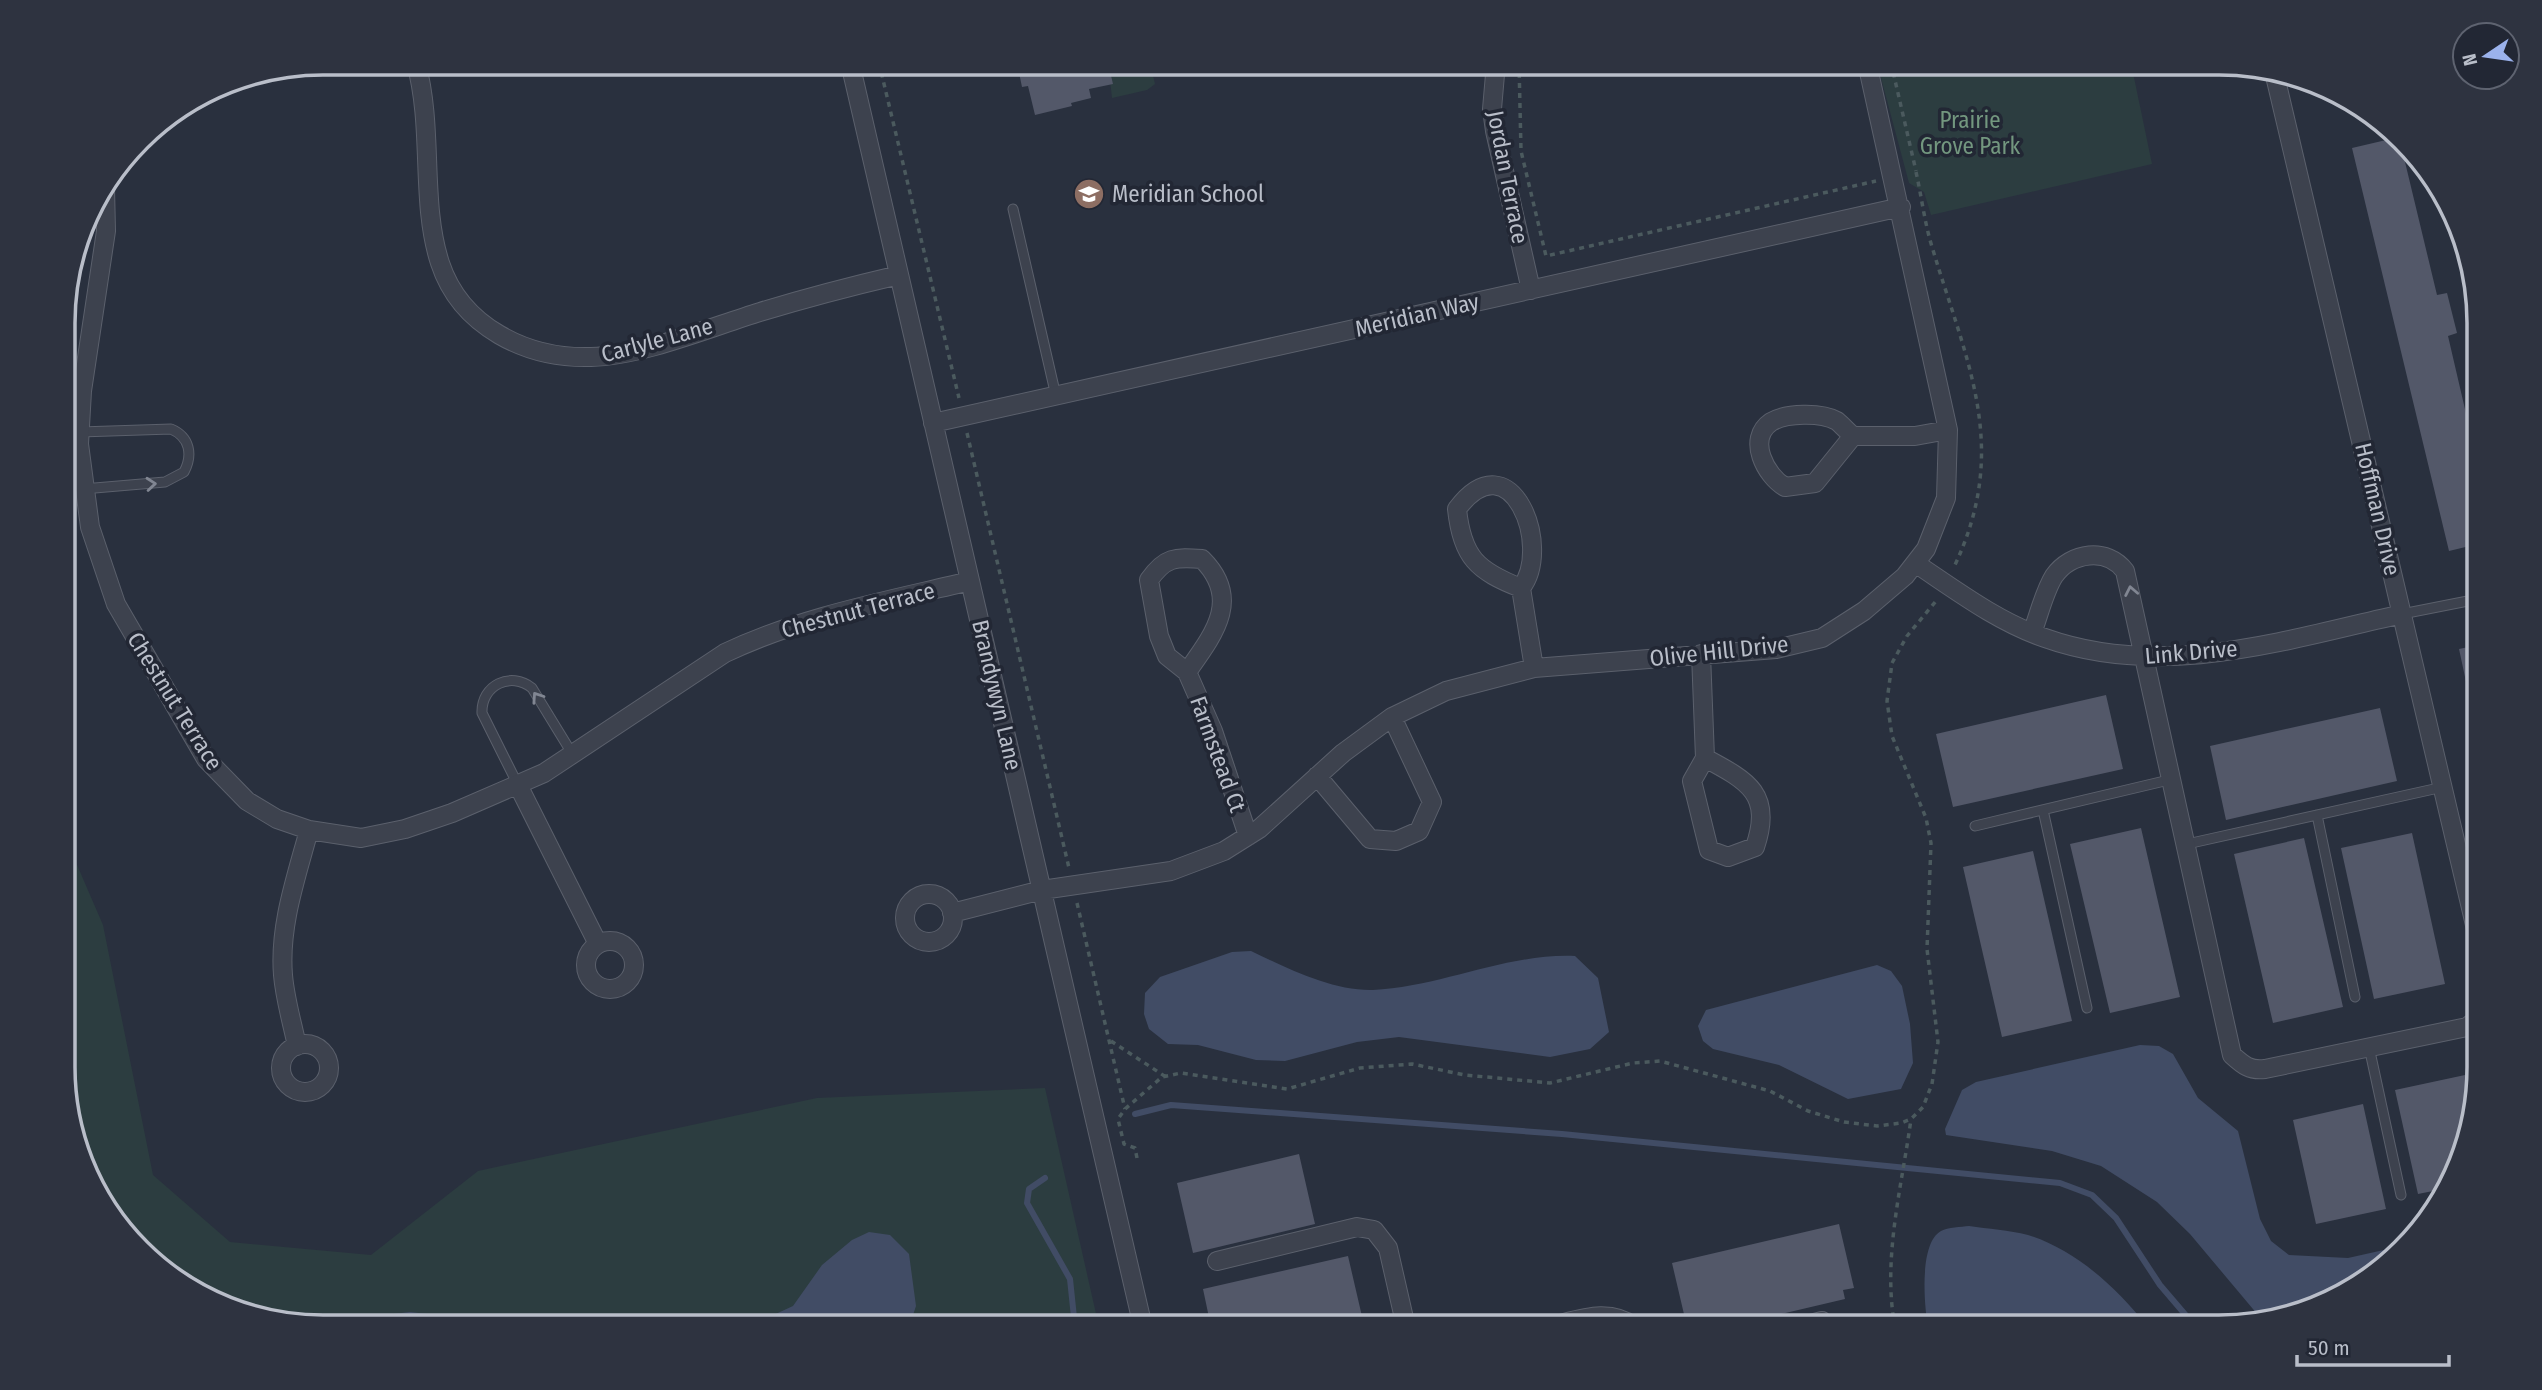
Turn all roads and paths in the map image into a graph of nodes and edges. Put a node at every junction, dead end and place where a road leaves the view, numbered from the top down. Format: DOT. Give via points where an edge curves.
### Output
graph roads {
  1 [pos="418,75"];
  2 [pos="853,75"];
  3 [pos="882,75"];
  4 [pos="1495,75"];
  5 [pos="1519,75"];
  6 [pos="1870,75"];
  7 [pos="1894,75"];
  8 [pos="2277,82"];
  9 [pos="1894,177"];
  10 [pos="105,205"];
  11 [pos="1901,208"];
  12 [pos="1013,209"];
  13 [pos="899,275"];
  14 [pos="1531,290"];
  15 [pos="76,391"];
  16 [pos="82,391"];
  17 [pos="1056,396"];
  18 [pos="963,416"];
  19 [pos="933,423"];
  20 [pos="1948,430"];
  21 [pos="1853,436"];
  22 [pos="77,440"];
  23 [pos="83,489"];
  24 [pos="1915,564"];
  25 [pos="970,582"];
  26 [pos="1521,588"];
  27 [pos="2467,601"];
  28 [pos="2402,614"];
  29 [pos="2032,633"];
  30 [pos="1701,654"];
  31 [pos="2144,658"];
  32 [pos="1534,668"];
  33 [pos="1187,672"];
  34 [pos="1392,717"];
  35 [pos="573,755"];
  36 [pos="1705,758"];
  37 [pos="1317,776"];
  38 [pos="2172,779"];
  39 [pos="518,785"];
  40 [pos="2443,787"];
  41 [pos="2043,810"];
  42 [pos="2317,815"];
  43 [pos="1975,826"];
  44 [pos="309,830"];
  45 [pos="1248,836"];
  46 [pos="2187,844"];
  47 [pos="1073,885"];
  48 [pos="1042,890"];
  49 [pos="2467,890"];
  50 [pos="952,913"];
  51 [pos="598,944"];
  52 [pos="2355,998"];
  53 [pos="2087,1008"];
  54 [pos="2467,1027"];
  55 [pos="1109,1040"];
  56 [pos="297,1046"];
  57 [pos="2369,1048"];
  58 [pos="1166,1077"];
  59 [pos="1125,1109"];
  60 [pos="1911,1119"];
  61 [pos="2401,1195"];
  62 [pos="1217,1261"];
  63 [pos="1140,1315"];
  64 [pos="1403,1315"];
  65 [pos="1893,1315"];
  1 -- 13 [label="street, Carlyle Lane" via="426,115 432,227 440,263 474,317 519,346 592,358 630,351"];
  2 -- 13 [label="street, Brandywyn Lane"];
  3 -- 18 [label="path"];
  4 -- 14 [label="street, Jordan Terrace" via="1495,131"];
  5 -- 9 [label="path" via="1521,150 1546,256"];
  6 -- 9 [label="street, Olive Hill Drive"];
  7 -- 9 [label="path" via="1916,172"];
  8 -- 28 [label="street, Hoffman Drive"];
  9 -- 11 [label="street, Olive Hill Drive"];
  10 -- 16 [label="street, Chestnut Terrace" via="106,230"];
  11 -- 14 [label="street, Meridian Way"];
  11 -- 20 [label="street, Olive Hill Drive"];
  12 -- 17 [label="lane"];
  13 -- 19 [label="street, Brandywyn Lane"];
  14 -- 17 [label="street, Meridian Way"];
  15 -- 16 [label="lane"];
  16 -- 22 [label="street, Chestnut Terrace"];
  17 -- 18 [label="street, Meridian Way"];
  18 -- 19 [label="street, Meridian Way"];
  18 -- 47 [label="path"];
  19 -- 25 [label="street, Brandywyn Lane"];
  20 -- 21 [label="street" via="1915,436"];
  20 -- 24 [label="street, Olive Hill Drive" via="1946,498 1926,549"];
  21 -- 21 [label="street" via="1822,416 1803,415 1770,423 1760,444 1766,471 1785,487 1815,483"];
  22 -- 23 [label="street, Chestnut Terrace"];
  23 -- 22 [label="lane, one-way" via="169,481 184,472 189,451 182,436 171,429"];
  23 -- 44 [label="street, Chestnut Terrace" via="102,570 116,604 206,759 247,801 277,819"];
  24 -- 29 [label="street, Link Drive"];
  24 -- 30 [label="street, Olive Hill Drive" via="1864,611 1822,638 1776,649"];
  25 -- 35 [label="street, Chestnut Terrace" via="799,622 755,639 725,653"];
  25 -- 48 [label="street, Brandywyn Lane"];
  26 -- 26 [label="street" via="1533,568 1523,512 1505,486 1488,484 1470,492 1457,509 1460,533 1470,557 1482,569"];
  26 -- 32 [label="street"];
  27 -- 28 [label="lane"];
  28 -- 31 [label="street, Link Drive" via="2259,645"];
  28 -- 40 [label="street, Hoffman Drive"];
  29 -- 31 [label="street, Link Drive"];
  31 -- 29 [label="street, one-way" via="2129,580 2120,565 2107,556 2083,556 2057,573"];
  30 -- 32 [label="street, Olive Hill Drive"];
  30 -- 36 [label="street"];
  31 -- 38 [label="street"];
  32 -- 34 [label="street, Olive Hill Drive" via="1446,691"];
  33 -- 33 [label="street, Farmstead Ct" via="1167,656 1149,580 1161,564 1180,557 1202,559 1216,573 1221,592 1222,615"];
  33 -- 45 [label="street, Farmstead Ct" via="1213,731"];
  34 -- 37 [label="street, Olive Hill Drive"];
  34 -- 37 [label="street" via="1432,802 1419,831 1396,841 1370,839"];
  35 -- 39 [label="street, Chestnut Terrace"];
  35 -- 39 [label="lane, one-way" via="532,688 518,680 495,686 482,713"];
  36 -- 36 [label="street" via="1692,781 1709,850 1728,857 1755,847 1763,822 1755,793 1735,774"];
  37 -- 45 [label="street, Olive Hill Drive"];
  38 -- 41 [label="lane"];
  38 -- 46 [label="street"];
  39 -- 44 [label="street, Chestnut Terrace" via="405,829 360,838"];
  39 -- 51 [label="street"];
  40 -- 42 [label="lane"];
  40 -- 49 [label="street, Hoffman Drive"];
  41 -- 43 [label="lane"];
  41 -- 53 [label="lane"];
  42 -- 46 [label="lane"];
  42 -- 52 [label="lane"];
  44 -- 56 [label="street" via="285,918 283,945 284,984"];
  45 -- 47 [label="street, Olive Hill Drive" via="1224,851 1171,871"];
  46 -- 57 [label="street" via="2232,1055 2253,1070"];
  47 -- 48 [label="street, Olive Hill Drive"];
  47 -- 55 [label="path"];
  48 -- 50 [label="street, Olive Hill Drive"];
  48 -- 63 [label="street, Brandywyn Lane"];
  54 -- 57 [label="street"];
  55 -- 58 [label="path"];
  55 -- 59 [label="path"];
  57 -- 61 [label="lane"];
  60 -- 65 [label="path" via="1895,1222 1889,1297"];
  62 -- 64 [label="street" via="1357,1227 1374,1230 1388,1248"];
}
